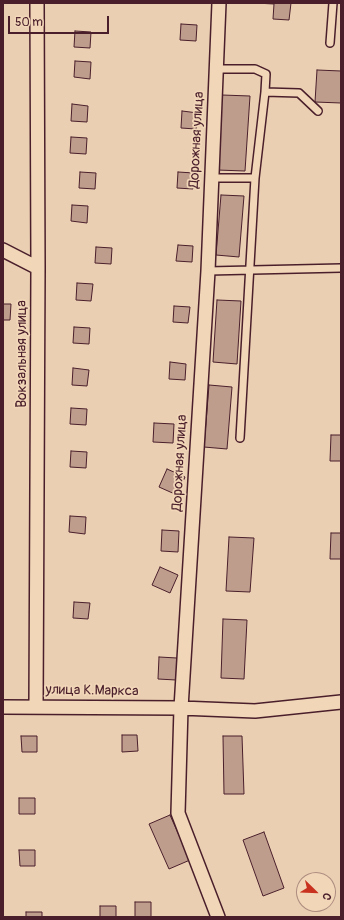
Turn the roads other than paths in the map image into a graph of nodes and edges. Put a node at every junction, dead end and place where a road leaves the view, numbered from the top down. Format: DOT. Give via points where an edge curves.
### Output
graph roads {
  1 [pos="36,3"];
  2 [pos="219,3"];
  3 [pos="333,3"];
  4 [pos="330,43"];
  5 [pos="216,69"];
  6 [pos="265,92"];
  7 [pos="318,111"];
  8 [pos="212,178"];
  9 [pos="255,178"];
  10 [pos="3,250"];
  11 [pos="38,268"];
  12 [pos="341,268"];
  13 [pos="250,270"];
  14 [pos="208,271"];
  15 [pos="240,438"];
  16 [pos="341,702"];
  17 [pos="36,706"];
  18 [pos="3,707"];
  19 [pos="181,708"];
  20 [pos="218,917"];
  1 -- 11 [label="street, Вокзальная улица"];
  2 -- 5 [label="street, Дорожная улица"];
  3 -- 4 [label="lane"];
  5 -- 6 [label="lane" via="255,70 266,74"];
  5 -- 8 [label="street, Дорожная улица"];
  6 -- 7 [label="lane" via="299,93"];
  6 -- 9 [label="lane"];
  8 -- 9 [label="lane"];
  8 -- 14 [label="street, Дорожная улица"];
  9 -- 13 [label="lane"];
  10 -- 11 [label="street"];
  11 -- 17 [label="street, Вокзальная улица"];
  12 -- 13 [label="lane"];
  13 -- 14 [label="lane"];
  13 -- 15 [label="lane"];
  14 -- 19 [label="street, Дорожная улица"];
  16 -- 19 [label="street, улица К.Маркса" via="256,711"];
  17 -- 18 [label="street, улица К.Маркса"];
  17 -- 19 [label="street, улица К.Маркса"];
  19 -- 20 [label="street, Дорожная улица" via="178,812"];
}
